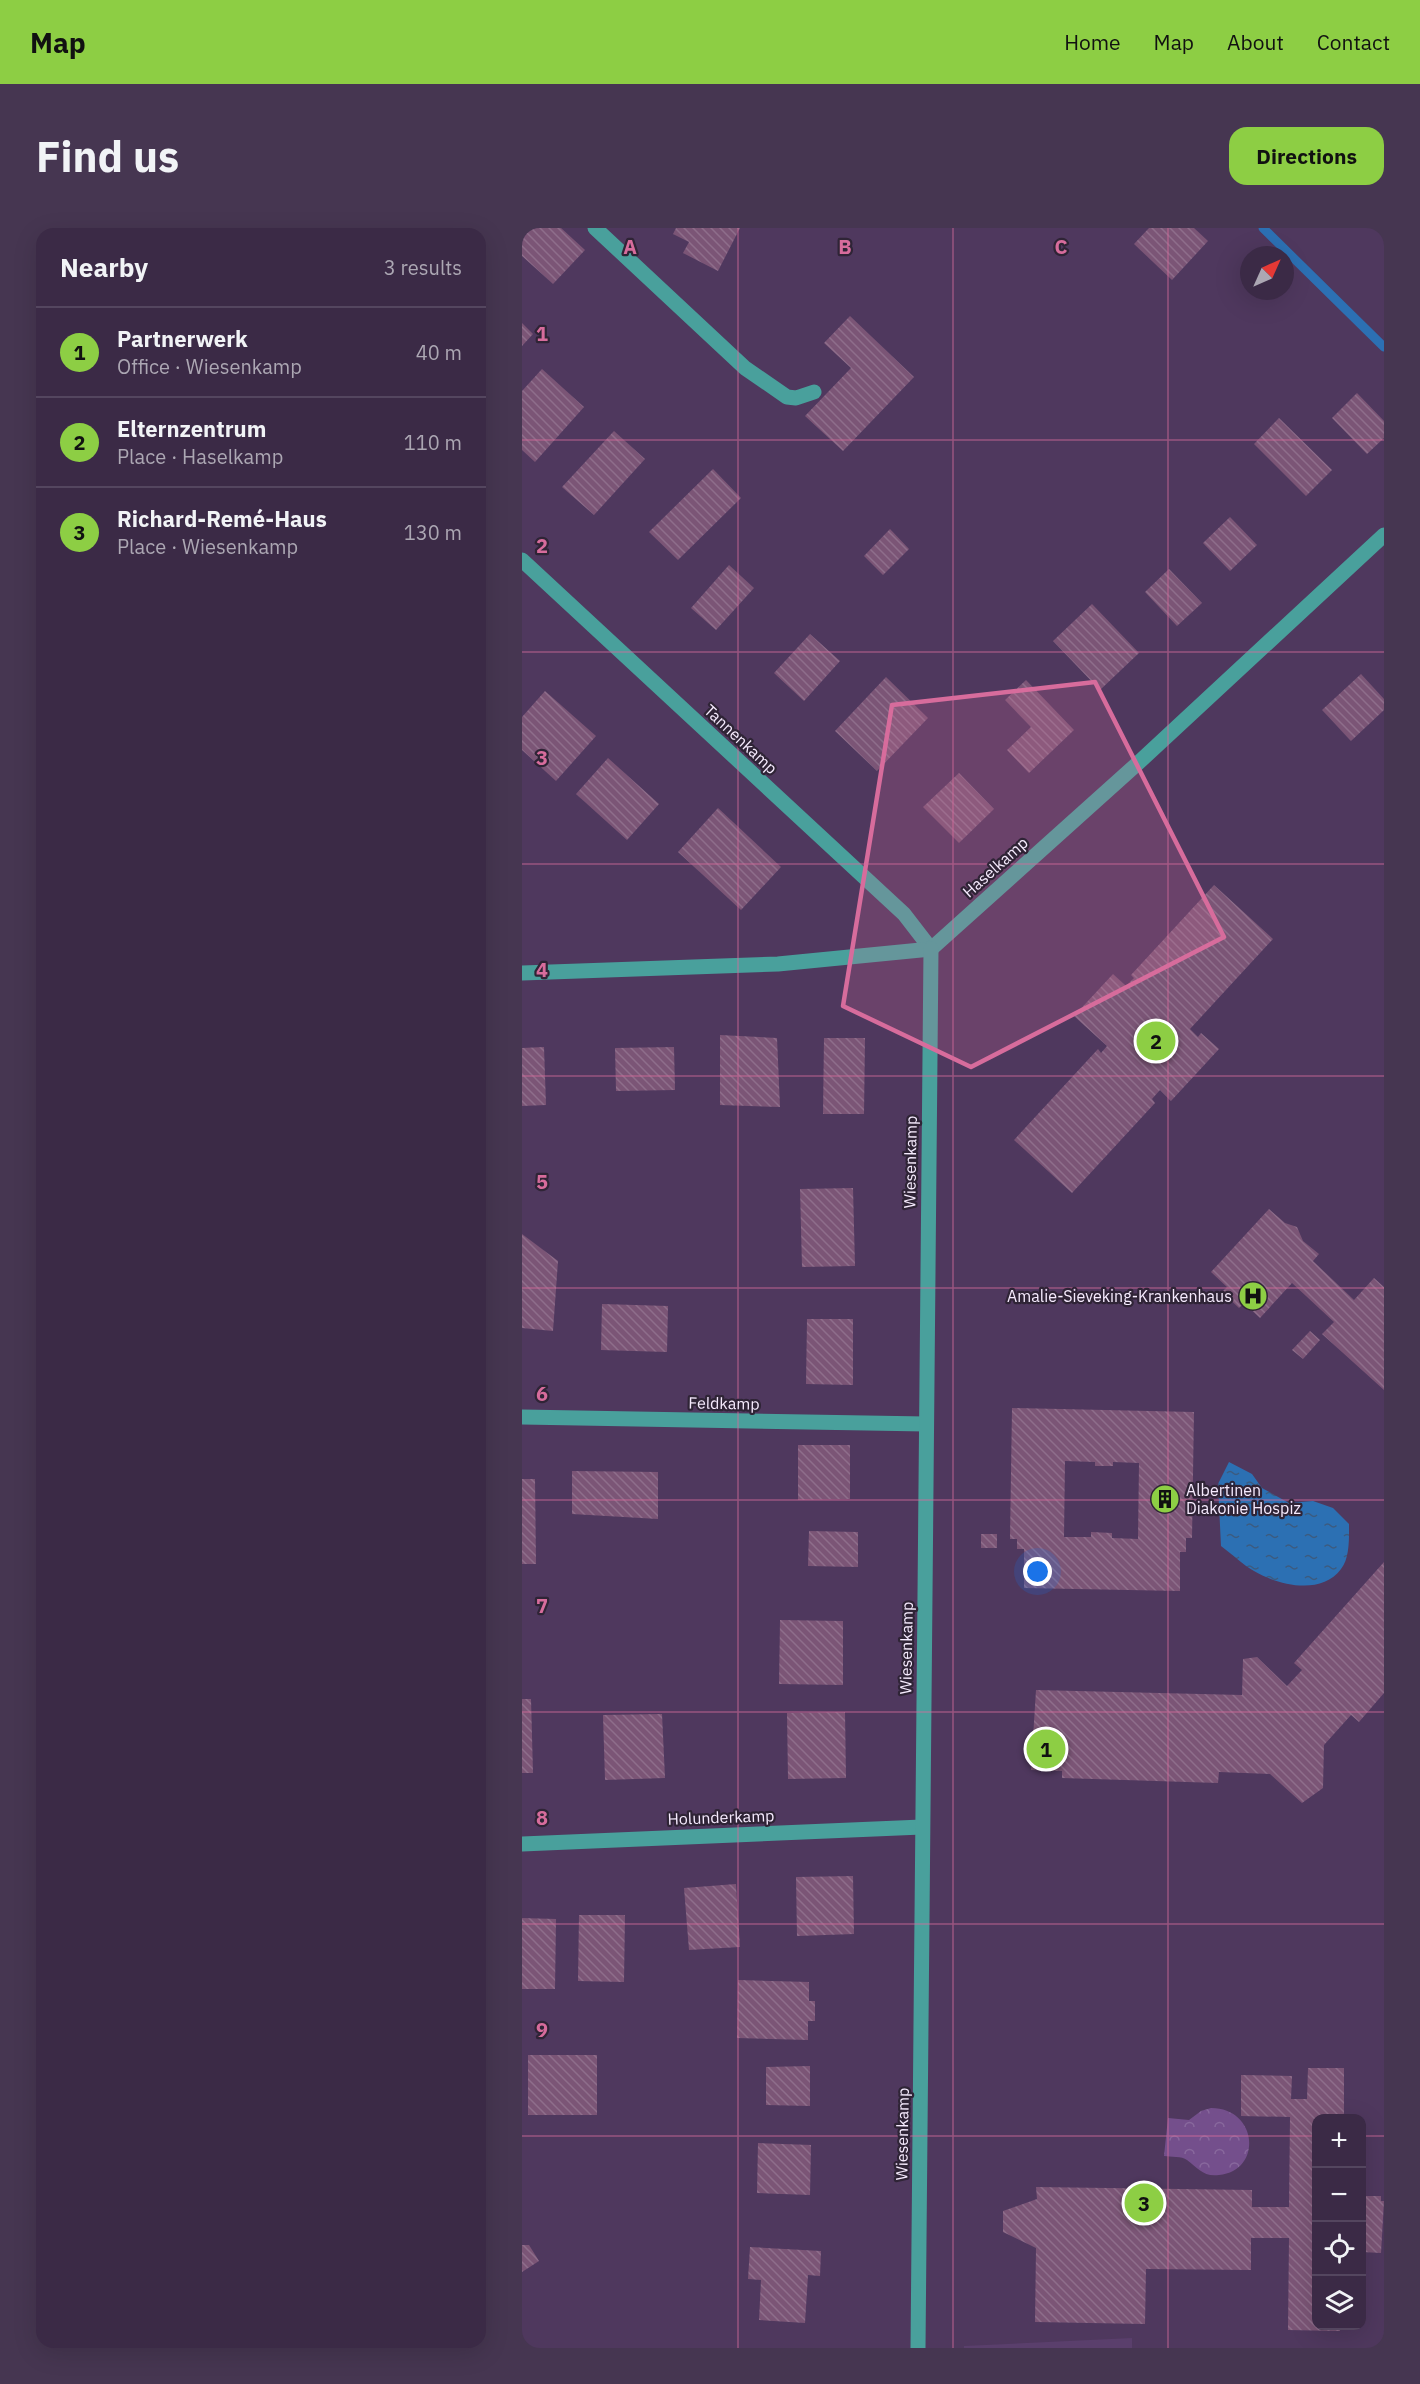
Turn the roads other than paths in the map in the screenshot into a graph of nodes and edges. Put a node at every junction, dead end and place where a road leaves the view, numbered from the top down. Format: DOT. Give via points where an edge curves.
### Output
graph roads {
  1 [pos="595,228"];
  2 [pos="814,392"];
  3 [pos="1384,535"];
  4 [pos="522,560"];
  5 [pos="931,949"];
  6 [pos="522,973"];
  7 [pos="522,1417"];
  8 [pos="926,1424"];
  9 [pos="922,1827"];
  10 [pos="522,1844"];
  11 [pos="918,2348"];
  1 -- 2 [label="street" via="745,368 787,397"];
  3 -- 5 [label="street, Haselkamp"];
  4 -- 5 [label="street, Tannenkamp" via="904,914"];
  5 -- 6 [label="street" via="778,964"];
  5 -- 8 [label="street, Wiesenkamp"];
  7 -- 8 [label="street, Feldkamp"];
  8 -- 9 [label="street, Wiesenkamp"];
  9 -- 10 [label="street, Holunderkamp"];
  9 -- 11 [label="street, Wiesenkamp"];
}
